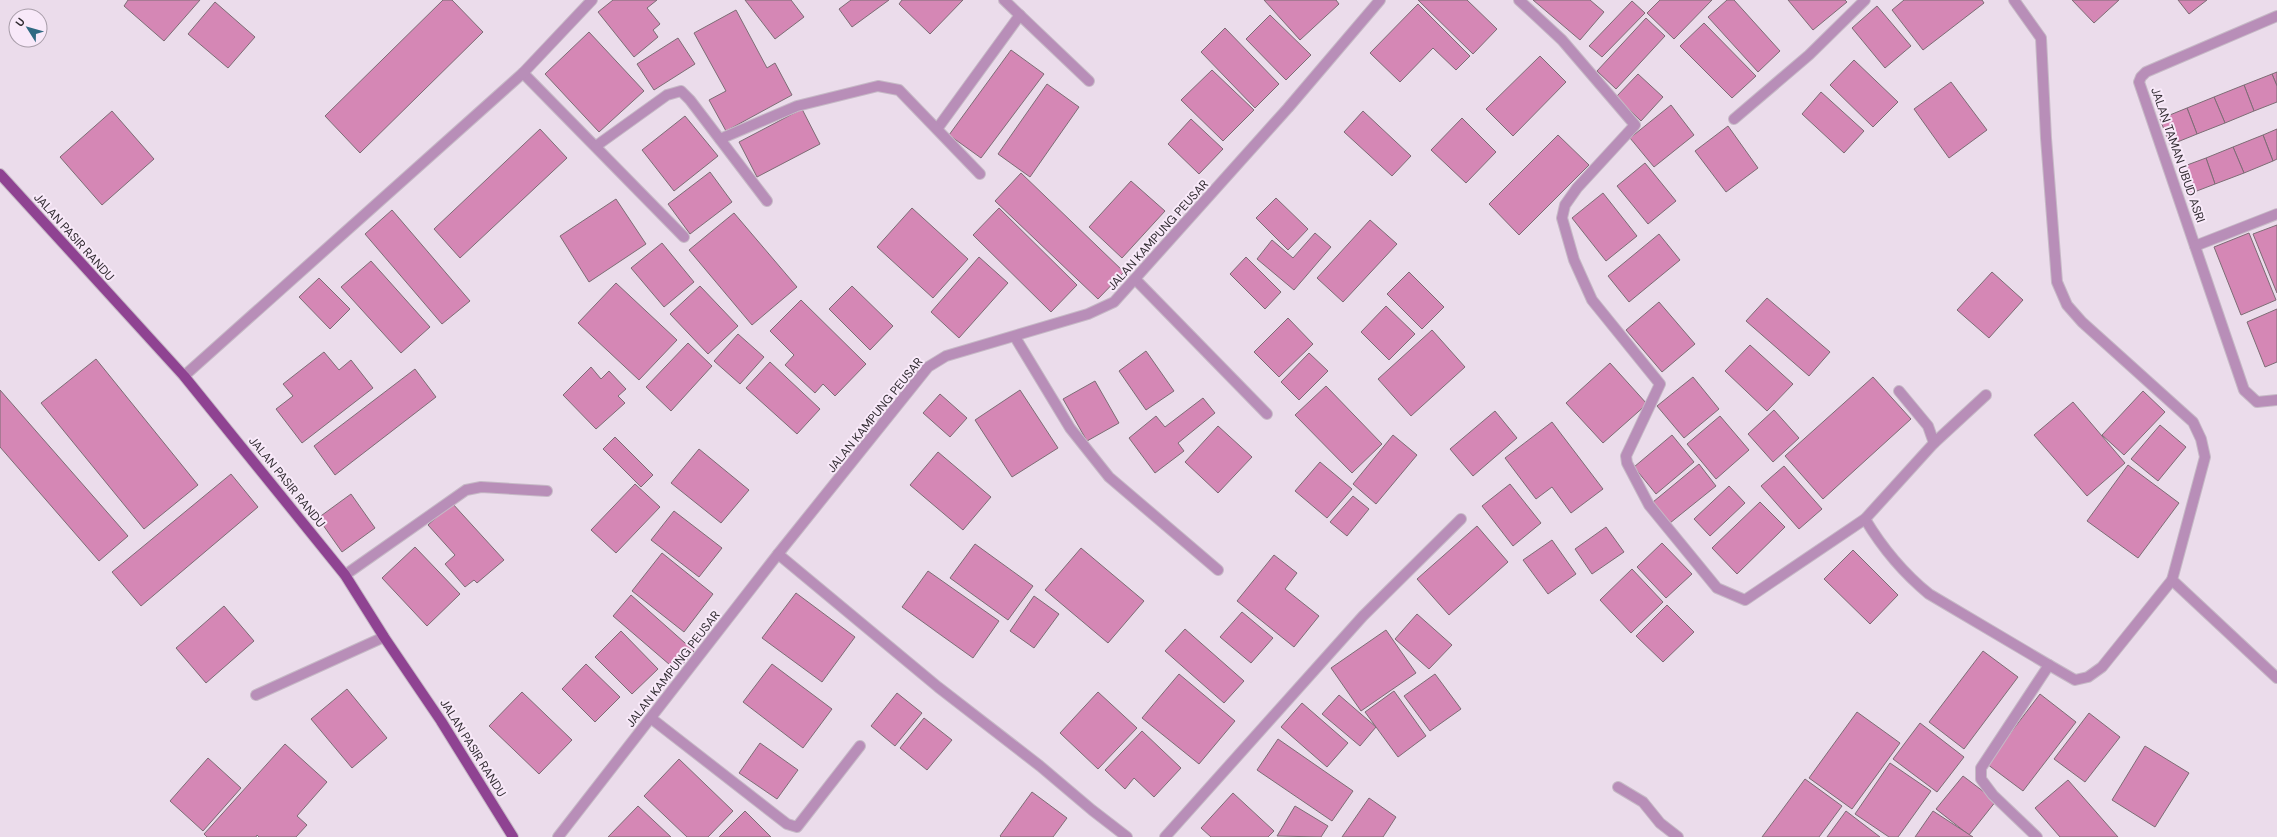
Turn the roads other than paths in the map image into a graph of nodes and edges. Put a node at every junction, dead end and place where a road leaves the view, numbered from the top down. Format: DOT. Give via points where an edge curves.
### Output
graph roads {
  1 [pos="592,0"];
  2 [pos="1004,0"];
  3 [pos="1380,0"];
  4 [pos="1520,0"];
  5 [pos="1865,0"];
  6 [pos="2014,0"];
  7 [pos="1020,15"];
  8 [pos="2277,16"];
  9 [pos="523,73"];
  10 [pos="1089,81"];
  11 [pos="1734,119"];
  12 [pos="937,130"];
  13 [pos="720,139"];
  14 [pos="596,146"];
  15 [pos="0,174"];
  16 [pos="980,174"];
  17 [pos="767,201"];
  18 [pos="2277,214"];
  19 [pos="684,237"];
  20 [pos="2195,246"];
  21 [pos="1136,280"];
  22 [pos="1015,337"];
  23 [pos="184,376"];
  24 [pos="1899,391"];
  25 [pos="1986,395"];
  26 [pos="2277,400"];
  27 [pos="1267,414"];
  28 [pos="1934,443"];
  29 [pos="547,491"];
  30 [pos="1865,519"];
  31 [pos="1461,520"];
  32 [pos="778,554"];
  33 [pos="1218,570"];
  34 [pos="345,575"];
  35 [pos="2172,580"];
  36 [pos="384,637"];
  37 [pos="2049,665"];
  38 [pos="2277,678"];
  39 [pos="256,695"];
  40 [pos="652,719"];
  41 [pos="860,746"];
  42 [pos="1618,787"];
  43 [pos="513,837"];
  44 [pos="558,837"];
  45 [pos="1127,837"];
  46 [pos="1165,837"];
  47 [pos="1678,837"];
  48 [pos="2037,837"];
  1 -- 9 [label="street"];
  2 -- 7 [label="street"];
  3 -- 21 [label="street, JALAN KAMPUNG PEUSAR"];
  4 -- 30 [label="street" via="1562,40 1635,125 1577,188 1564,205 1562,218 1574,260 1592,300 1660,384 1626,456 1648,505 1717,588 1745,600"];
  5 -- 11 [label="street" via="1809,55"];
  6 -- 35 [label="street" via="2041,38 2057,282 2067,306 2193,422 2201,439 2205,456"];
  7 -- 10 [label="street"];
  7 -- 12 [label="street"];
  8 -- 20 [label="street, JALAN TAMAN UBUD ASRI" via="2146,72 2140,77 2139,82"];
  9 -- 14 [label="street"];
  9 -- 23 [label="street"];
  12 -- 13 [label="street" via="899,90 878,86 797,106"];
  12 -- 16 [label="street"];
  13 -- 14 [label="street" via="681,92 667,96"];
  13 -- 17 [label="street"];
  14 -- 19 [label="street"];
  15 -- 23 [label="main road, JALAN PASIR RANDU"];
  18 -- 20 [label="street"];
  20 -- 26 [label="street, JALAN TAMAN UBUD ASRI" via="2244,390 2257,402"];
  21 -- 22 [label="street, JALAN KAMPUNG PEUSAR" via="1114,302 1088,314"];
  21 -- 27 [label="street"];
  22 -- 32 [label="street, JALAN KAMPUNG PEUSAR" via="946,356 928,367"];
  22 -- 33 [label="street" via="1070,428 1110,477"];
  23 -- 34 [label="main road, JALAN PASIR RANDU"];
  24 -- 28 [label="street" via="1928,426"];
  25 -- 28 [label="street"];
  28 -- 30 [label="street"];
  29 -- 34 [label="street" via="481,487 466,490"];
  30 -- 37 [label="street" via="1889,556 1911,580 1929,594"];
  31 -- 46 [label="street" via="1363,616"];
  32 -- 40 [label="street, JALAN KAMPUNG PEUSAR"];
  32 -- 45 [label="street" via="938,687"];
  34 -- 36 [label="main road, JALAN PASIR RANDU"];
  35 -- 37 [label="street" via="2102,667 2088,676 2075,680"];
  35 -- 38 [label="street"];
  36 -- 39 [label="street"];
  36 -- 43 [label="main road, JALAN PASIR RANDU" via="441,720"];
  37 -- 48 [label="street" via="1982,768 1982,779 1993,795"];
  40 -- 41 [label="street" via="788,824 797,827"];
  40 -- 44 [label="street, JALAN KAMPUNG PEUSAR"];
  42 -- 47 [label="street" via="1642,802 1660,823"];
}
